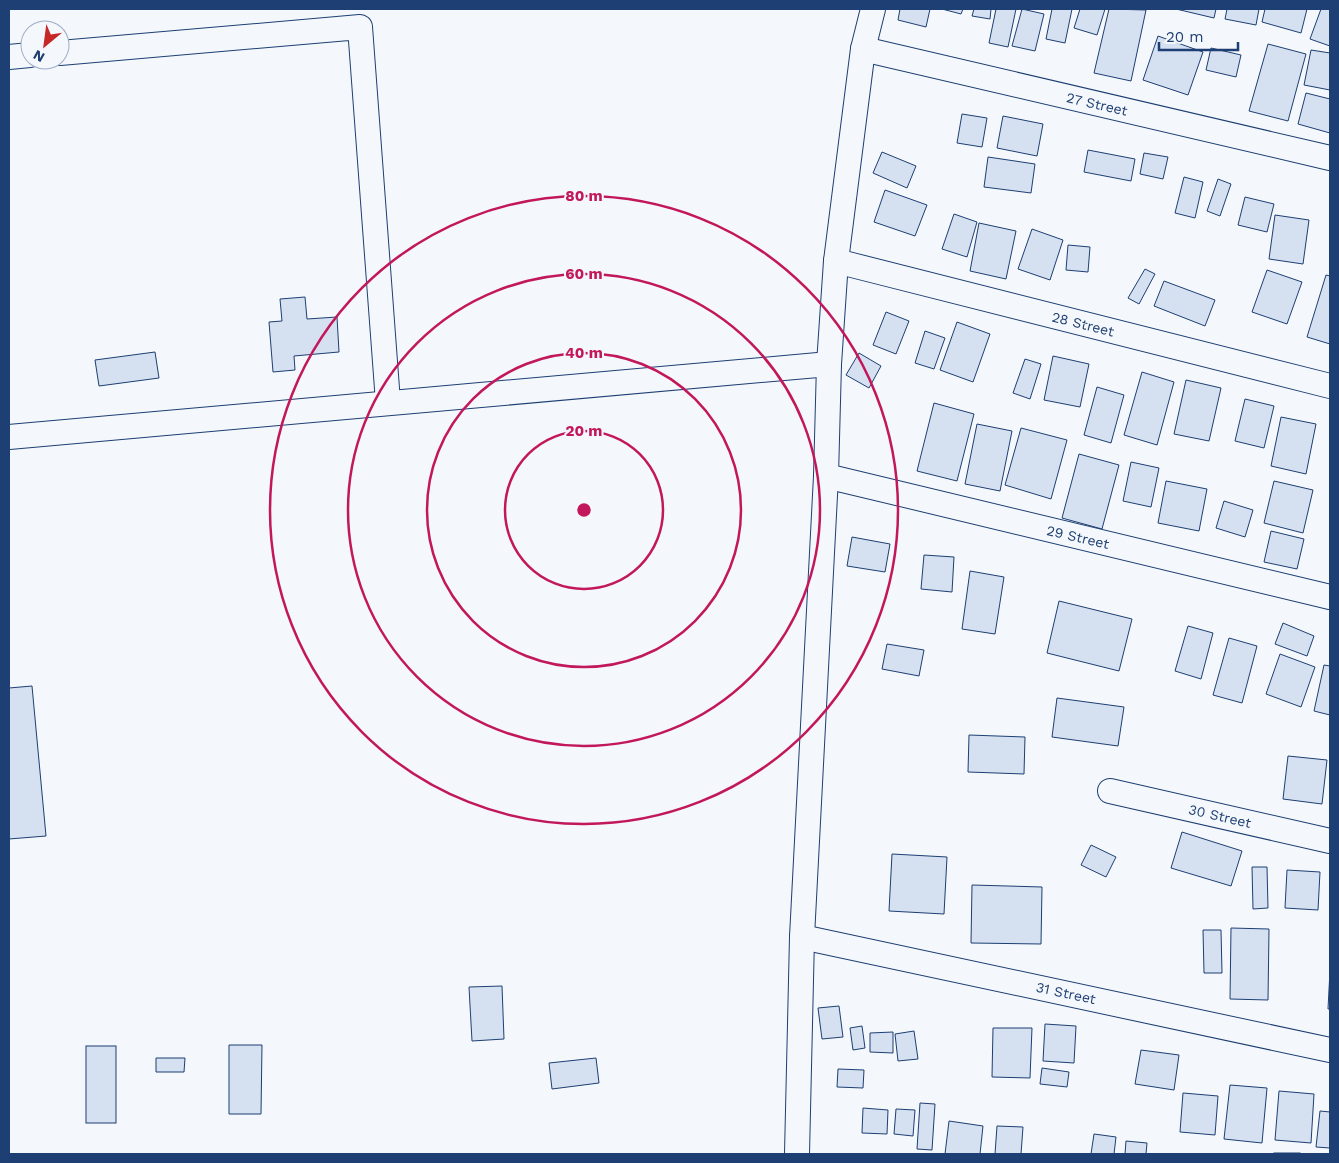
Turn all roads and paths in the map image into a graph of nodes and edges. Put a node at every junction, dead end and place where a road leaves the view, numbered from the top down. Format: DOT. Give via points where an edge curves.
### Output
graph roads {
  1 [pos="873,9"];
  2 [pos="864,49"];
  3 [pos="70,52"];
  4 [pos="1330,158"];
  5 [pos="836,261"];
  6 [pos="829,364"];
  7 [pos="1330,386"];
  8 [pos="388,402"];
  9 [pos="9,436"];
  10 [pos="826,476"];
  11 [pos="1330,597"];
  12 [pos="1110,791"];
  13 [pos="1330,841"];
  14 [pos="802,937"];
  15 [pos="1330,1050"];
  16 [pos="798,1154"];
  1 -- 2 [label="street"];
  2 -- 4 [label="street, 27 Street"];
  2 -- 5 [label="street"];
  3 -- 8 [label="street" via="360,28"];
  5 -- 6 [label="street"];
  5 -- 7 [label="street, 28 Street"];
  6 -- 8 [label="street"];
  6 -- 10 [label="street"];
  8 -- 9 [label="street"];
  10 -- 11 [label="street, 29 Street"];
  10 -- 14 [label="street"];
  12 -- 13 [label="street, 30 Street"];
  14 -- 15 [label="street, 31 Street"];
  14 -- 16 [label="street"];
}
